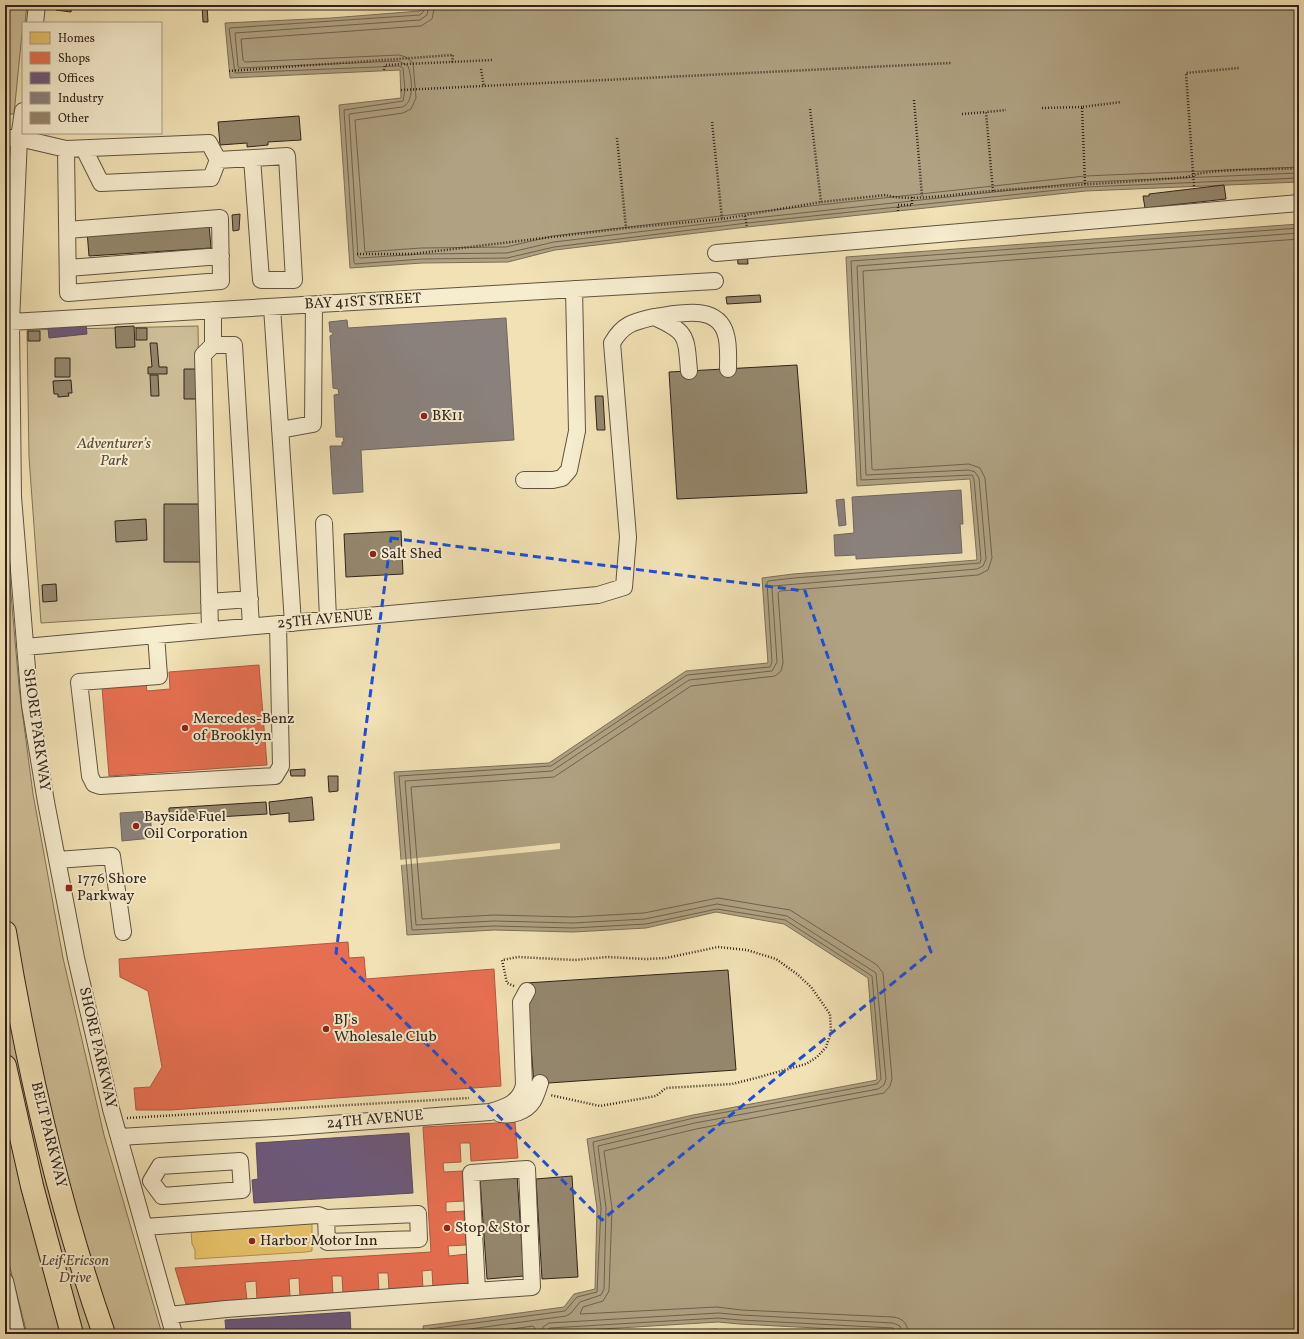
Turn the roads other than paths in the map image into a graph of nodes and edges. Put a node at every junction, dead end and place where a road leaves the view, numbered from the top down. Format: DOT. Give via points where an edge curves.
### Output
graph roads {
  1 [pos="37,5"];
  2 [pos="35,22"];
  3 [pos="22,113"];
  4 [pos="12,138"];
  5 [pos="66,149"];
  6 [pos="84,149"];
  7 [pos="252,158"];
  8 [pos="218,160"];
  9 [pos="1299,203"];
  10 [pos="67,230"];
  11 [pos="716,253"];
  12 [pos="221,256"];
  13 [pos="68,268"];
  14 [pos="715,281"];
  15 [pos="574,289"];
  16 [pos="314,305"];
  17 [pos="272,307"];
  18 [pos="213,310"];
  19 [pos="654,317"];
  20 [pos="11,322"];
  21 [pos="213,344"];
  22 [pos="728,369"];
  23 [pos="689,371"];
  24 [pos="280,430"];
  25 [pos="524,480"];
  26 [pos="324,523"];
  27 [pos="250,599"];
  28 [pos="209,602"];
  29 [pos="328,619"];
  30 [pos="285,623"];
  31 [pos="251,626"];
  32 [pos="210,630"];
  33 [pos="156,635"];
  34 [pos="25,647"];
  35 [pos="57,860"];
  36 [pos="5,932"];
  37 [pos="123,932"];
  38 [pos="527,991"];
  39 [pos="5,1066"];
  40 [pos="545,1089"];
  41 [pos="490,1112"];
  42 [pos="118,1137"];
  43 [pos="151,1181"];
  44 [pos="132,1184"];
  45 [pos="326,1218"];
  46 [pos="144,1227"];
  47 [pos="5,1281"];
  48 [pos="477,1291"];
  49 [pos="169,1315"];
  50 [pos="17,1334"];
  51 [pos="72,1334"];
  52 [pos="104,1334"];
  53 [pos="174,1334"];
  1 -- 2 [label="street"];
  3 -- 4 [label="street, SHORE PARKWAY"];
  4 -- 5 [label="street"];
  4 -- 20 [label="street, SHORE PARKWAY"];
  5 -- 6 [label="street"];
  5 -- 10 [label="street"];
  6 -- 8 [label="street" via="209,143"];
  6 -- 8 [label="street" via="101,183 211,178"];
  7 -- 7 [label="street" via="261,280 294,280 287,156"];
  7 -- 8 [label="street"];
  9 -- 11 [label="street"];
  10 -- 12 [label="street" via="220,218"];
  10 -- 13 [label="street"];
  12 -- 13 [label="street"];
  12 -- 13 [label="street" via="222,282 68,293"];
  14 -- 15 [label="street, BAY 41ST STREET"];
  15 -- 16 [label="street, BAY 41ST STREET"];
  15 -- 25 [label="street" via="578,431 569,470 562,478"];
  16 -- 17 [label="street, BAY 41ST STREET"];
  16 -- 24 [label="street" via="313,424"];
  17 -- 18 [label="street, BAY 41ST STREET"];
  17 -- 24 [label="street"];
  18 -- 20 [label="street, BAY 41ST STREET"];
  18 -- 21 [label="street"];
  19 -- 22 [label="street" via="692,312 716,318 722,323 727,336"];
  19 -- 23 [label="street" via="677,329 686,339"];
  19 -- 29 [label="street, 25TH AVENUE" via="627,325 612,343 628,537 624,587 598,595"];
  20 -- 34 [label="street, SHORE PARKWAY" via="13,497"];
  21 -- 27 [label="street" via="234,345"];
  21 -- 28 [label="street" via="203,355"];
  24 -- 30 [label="street"];
  26 -- 29 [label="street"];
  27 -- 28 [label="street"];
  27 -- 31 [label="street"];
  28 -- 32 [label="street"];
  29 -- 30 [label="street, 25TH AVENUE"];
  30 -- 31 [label="street, 25TH AVENUE"];
  30 -- 33 [label="street" via="281,766 275,776 100,786 94,784 90,776 79,682 159,676"];
  31 -- 32 [label="street, 25TH AVENUE"];
  32 -- 33 [label="street, 25TH AVENUE"];
  33 -- 34 [label="street, 25TH AVENUE"];
  34 -- 35 [label="street, SHORE PARKWAY" via="30,705"];
  35 -- 37 [label="street" via="112,856"];
  35 -- 42 [label="street, SHORE PARKWAY" via="76,958"];
  36 -- 52 [label="highway, BELT PARKWAY" via="15,990 57,1175 82,1270"];
  38 -- 41 [label="street, 24TH AVENUE" via="521,1002 524,1086 522,1094 509,1106"];
  39 -- 51 [label="highway, BELT PARKWAY" via="32,1186"];
  40 -- 41 [label="street" via="523,1110 506,1115"];
  41 -- 42 [label="street, 24TH AVENUE" via="283,1128"];
  42 -- 44 [label="street, SHORE PARKWAY"];
  43 -- 43 [label="street" via="162,1196 242,1190 240,1161 160,1166"];
  43 -- 44 [label="street"];
  44 -- 46 [label="street, SHORE PARKWAY"];
  45 -- 45 [label="street" via="327,1242 419,1239 418,1214"];
  45 -- 46 [label="street" via="318,1215"];
  46 -- 49 [label="street, SHORE PARKWAY"];
  47 -- 50 [label="street"];
  48 -- 48 [label="street" via="532,1287 527,1169 471,1173"];
  48 -- 49 [label="street"];
  49 -- 53 [label="street, SHORE PARKWAY"];
}
